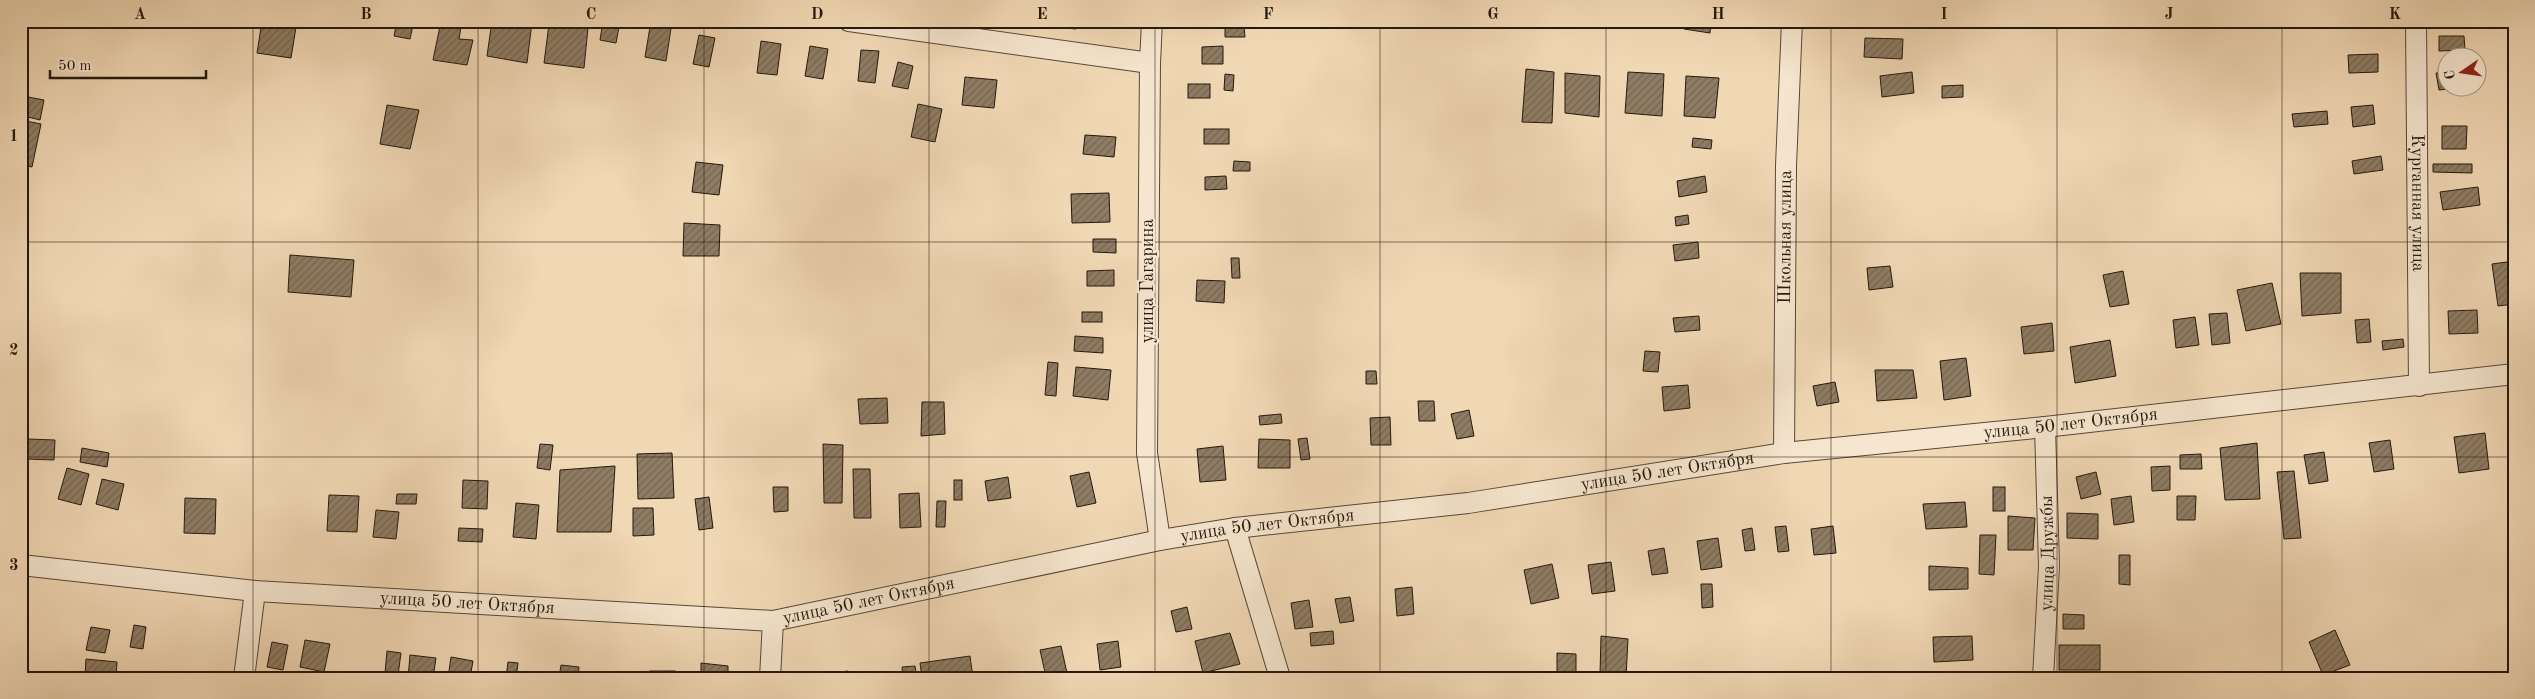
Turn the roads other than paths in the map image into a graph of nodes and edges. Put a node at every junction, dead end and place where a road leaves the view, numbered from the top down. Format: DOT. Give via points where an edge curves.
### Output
graph roads {
  1 [pos="849,21"];
  2 [pos="1152,21"];
  3 [pos="1792,21"];
  4 [pos="2416,21"];
  5 [pos="1150,63"];
  6 [pos="2514,374"];
  7 [pos="2419,386"];
  8 [pos="2045,428"];
  9 [pos="1784,453"];
  10 [pos="1235,528"];
  11 [pos="1160,540"];
  12 [pos="21,565"];
  13 [pos="255,591"];
  14 [pos="773,621"];
  15 [pos="244,678"];
  16 [pos="770,678"];
  17 [pos="1280,678"];
  18 [pos="2043,678"];
  1 -- 5 [label="street"];
  2 -- 5 [label="street, улица Гагарина"];
  3 -- 9 [label="street, Школьная улица" via="1786,166"];
  4 -- 7 [label="street, Курганная улица"];
  5 -- 11 [label="street, улица Гагарина" via="1147,453"];
  6 -- 7 [label="street, улица 50 лет Октября"];
  7 -- 8 [label="street, улица 50 лет Октября"];
  8 -- 9 [label="street, улица 50 лет Октября"];
  8 -- 18 [label="street, улица Дружбы" via="2049,566"];
  9 -- 10 [label="street, улица 50 лет Октября" via="1468,503"];
  10 -- 11 [label="street, улица 50 лет Октября"];
  10 -- 17 [label="street"];
  11 -- 14 [label="street, улица 50 лет Октября"];
  12 -- 13 [label="street, улица 50 лет Октября"];
  13 -- 14 [label="street, улица 50 лет Октября"];
  13 -- 15 [label="street"];
  14 -- 16 [label="street"];
}
